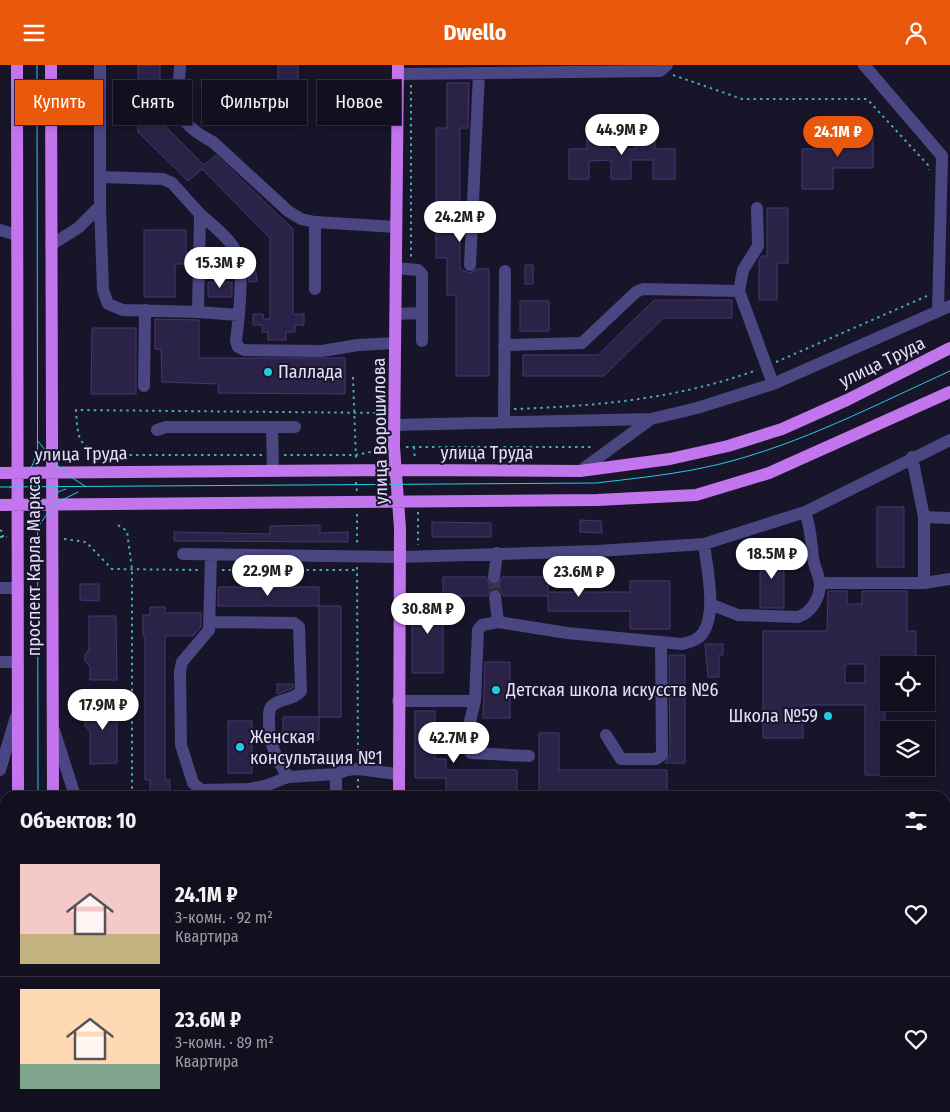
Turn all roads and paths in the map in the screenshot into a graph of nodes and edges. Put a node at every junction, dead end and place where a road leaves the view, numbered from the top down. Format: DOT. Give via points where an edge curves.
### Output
graph roads {
  1 [pos="17,65"];
  2 [pos="50,65"];
  3 [pos="100,65"];
  4 [pos="180,65"];
  5 [pos="864,65"];
  6 [pos="663,68"];
  7 [pos="402,71"];
  8 [pos="479,73"];
  9 [pos="102,177"];
  10 [pos="931,177"];
  11 [pos="946,194"];
  12 [pos="100,206"];
  13 [pos="757,208"];
  14 [pos="200,214"];
  15 [pos="315,222"];
  16 [pos="396,227"];
  17 [pos="0,230"];
  18 [pos="17,235"];
  19 [pos="51,245"];
  20 [pos="470,265"];
  21 [pos="396,268"];
  22 [pos="411,269"];
  23 [pos="505,271"];
  24 [pos="315,289"];
  25 [pos="739,291"];
  26 [pos="939,291"];
  27 [pos="944,308"];
  28 [pos="144,311"];
  29 [pos="198,312"];
  30 [pos="422,313"];
  31 [pos="395,314"];
  32 [pos="239,315"];
  33 [pos="422,341"];
  34 [pos="395,343"];
  35 [pos="504,345"];
  36 [pos="950,348"];
  37 [pos="766,366"];
  38 [pos="353,377"];
  39 [pos="773,384"];
  40 [pos="144,386"];
  41 [pos="950,392"];
  42 [pos="383,413"];
  43 [pos="354,414"];
  44 [pos="503,416"];
  45 [pos="651,419"];
  46 [pos="394,425"];
  47 [pos="295,427"];
  48 [pos="272,428"];
  49 [pos="156,430"];
  50 [pos="950,440"];
  51 [pos="394,447"];
  52 [pos="611,447"];
  53 [pos="272,455"];
  54 [pos="356,455"];
  55 [pos="912,457"];
  56 [pos="273,470"];
  57 [pos="356,470"];
  58 [pos="396,470"];
  59 [pos="580,471"];
  60 [pos="51,472"];
  61 [pos="0,473"];
  62 [pos="18,473"];
  63 [pos="356,502"];
  64 [pos="398,502"];
  65 [pos="52,504"];
  66 [pos="0,505"];
  67 [pos="18,505"];
  68 [pos="805,512"];
  69 [pos="418,514"];
  70 [pos="924,517"];
  71 [pos="950,518"];
  72 [pos="118,525"];
  73 [pos="0,530"];
  74 [pos="3,537"];
  75 [pos="704,544"];
  76 [pos="183,553"];
  77 [pos="497,553"];
  78 [pos="211,555"];
  79 [pos="418,556"];
  80 [pos="357,557"];
  81 [pos="400,557"];
  82 [pos="494,577"];
  83 [pos="950,579"];
  84 [pos="820,583"];
  85 [pos="924,583"];
  86 [pos="0,588"];
  87 [pos="18,588"];
  88 [pos="494,596"];
  89 [pos="710,604"];
  90 [pos="210,622"];
  91 [pos="498,622"];
  92 [pos="661,642"];
  93 [pos="0,662"];
  94 [pos="17,662"];
  95 [pos="398,701"];
  96 [pos="475,701"];
  97 [pos="17,715"];
  98 [pos="53,725"];
  99 [pos="606,735"];
  100 [pos="529,756"];
  101 [pos="358,769"];
  102 [pos="0,770"];
  103 [pos="336,774"];
  104 [pos="398,774"];
  105 [pos="288,777"];
  106 [pos="18,791"];
  107 [pos="53,791"];
  108 [pos="74,791"];
  109 [pos="132,791"];
  110 [pos="200,791"];
  111 [pos="226,791"];
  112 [pos="336,791"];
  113 [pos="358,791"];
  114 [pos="399,791"];
  1 -- 18 [label="main road, проспект Карла Маркса"];
  2 -- 19 [label="main road, проспект Карла Маркса"];
  3 -- 9 [label="street"];
  4 -- 15 [label="street" via="178,111 182,119 198,134 213,142 288,211"];
  5 -- 11 [label="street" via="942,156"];
  6 -- 8 [label="street"];
  6 -- 10 [label="path" via="742,99 867,99 928,165"];
  7 -- 8 [label="street"];
  7 -- 16 [label="main road, улица Ворошилова"];
  7 -- 22 [label="path"];
  8 -- 20 [label="street"];
  9 -- 12 [label="street"];
  9 -- 14 [label="street" via="166,179"];
  11 -- 26 [label="street"];
  12 -- 19 [label="street" via="78,228"];
  12 -- 28 [label="street" via="104,297 115,309"];
  13 -- 25 [label="street" via="758,246 743,269"];
  14 -- 29 [label="street"];
  14 -- 32 [label="street" via="229,241 236,253 241,291"];
  15 -- 16 [label="street"];
  15 -- 24 [label="street"];
  16 -- 21 [label="main road, улица Ворошилова"];
  17 -- 18 [label="street"];
  18 -- 62 [label="main road, проспект Карла Маркса"];
  19 -- 60 [label="main road, проспект Карла Маркса"];
  21 -- 22 [label="street"];
  21 -- 31 [label="main road, улица Ворошилова"];
  22 -- 30 [label="street" via="422,274"];
  23 -- 35 [label="street"];
  25 -- 35 [label="street" via="643,289 582,343"];
  25 -- 37 [label="street"];
  26 -- 27 [label="street"];
  26 -- 37 [label="path"];
  27 -- 39 [label="street"];
  28 -- 29 [label="street"];
  28 -- 40 [label="street"];
  29 -- 32 [label="street"];
  30 -- 31 [label="street"];
  30 -- 33 [label="street"];
  31 -- 34 [label="main road, улица Ворошилова"];
  32 -- 34 [label="street" via="236,345 244,350 322,351"];
  34 -- 46 [label="main road, улица Ворошилова"];
  35 -- 44 [label="street"];
  36 -- 59 [label="main road, улица Труда" via="782,429 670,459"];
  37 -- 39 [label="street"];
  37 -- 44 [label="path" via="733,379 671,395"];
  38 -- 43 [label="path"];
  39 -- 45 [label="street"];
  41 -- 64 [label="main road" via="769,473 696,495 597,500"];
  42 -- 43 [label="path"];
  43 -- 53 [label="path" via="76,410 78,437 83,445 110,455"];
  43 -- 54 [label="path"];
  44 -- 45 [label="street"];
  44 -- 46 [label="street"];
  45 -- 52 [label="street"];
  46 -- 51 [label="main road, улица Ворошилова"];
  47 -- 48 [label="street"];
  48 -- 49 [label="street" via="166,427"];
  48 -- 53 [label="street"];
  50 -- 55 [label="street"];
  51 -- 52 [label="path"];
  51 -- 54 [label="path"];
  51 -- 58 [label="main road, улица Ворошилова"];
  52 -- 59 [label="street"];
  53 -- 54 [label="path"];
  53 -- 56 [label="street"];
  54 -- 57 [label="path"];
  55 -- 68 [label="street"];
  55 -- 70 [label="street"];
  56 -- 57 [label="main road, улица Труда"];
  56 -- 60 [label="main road, улица Труда"];
  57 -- 58 [label="main road, улица Труда"];
  57 -- 63 [label="path"];
  58 -- 59 [label="main road, улица Труда"];
  58 -- 64 [label="main road, улица Ворошилова"];
  60 -- 62 [label="main road, улица Труда"];
  60 -- 65 [label="main road, проспект Карла Маркса"];
  61 -- 62 [label="main road, улица Труда"];
  62 -- 67 [label="main road, проспект Карла Маркса"];
  63 -- 64 [label="main road"];
  63 -- 65 [label="main road"];
  63 -- 80 [label="path"];
  64 -- 81 [label="main road, улица Ворошилова"];
  65 -- 67 [label="main road"];
  65 -- 98 [label="main road, проспект Карла Маркса"];
  66 -- 67 [label="main road"];
  67 -- 87 [label="main road, проспект Карла Маркса"];
  68 -- 75 [label="street"];
  68 -- 84 [label="street" via="811,528 813,557"];
  69 -- 79 [label="path"];
  70 -- 71 [label="street"];
  70 -- 85 [label="street"];
  72 -- 109 [label="path" via="127,531 132,569"];
  73 -- 74 [label="path"];
  75 -- 77 [label="street"];
  75 -- 89 [label="street"];
  76 -- 78 [label="street"];
  77 -- 79 [label="street"];
  77 -- 82 [label="street"];
  78 -- 80 [label="street"];
  78 -- 90 [label="street"];
  79 -- 81 [label="street"];
  80 -- 81 [label="street"];
  80 -- 101 [label="path"];
  81 -- 95 [label="main road, улица Ворошилова"];
  83 -- 85 [label="street"];
  84 -- 85 [label="street"];
  84 -- 89 [label="street" via="812,608 798,617 738,615"];
  86 -- 87 [label="street"];
  87 -- 94 [label="main road, проспект Карла Маркса"];
  88 -- 91 [label="street"];
  89 -- 92 [label="street" via="703,633 696,640 682,644"];
  90 -- 105 [label="street" via="294,623 299,627 301,691 274,703 268,712 269,740"];
  90 -- 110 [label="street" via="205,636 182,662 180,671 181,745 193,783"];
  91 -- 92 [label="street" via="566,633"];
  91 -- 96 [label="street" via="479,628"];
  92 -- 99 [label="street" via="662,755 656,759 621,759"];
  93 -- 94 [label="street"];
  94 -- 97 [label="main road, проспект Карла Маркса"];
  95 -- 96 [label="street"];
  95 -- 104 [label="main road, улица Ворошилова"];
  96 -- 100 [label="street" via="469,725 471,753"];
  97 -- 102 [label="street"];
  97 -- 106 [label="main road, проспект Карла Маркса"];
  98 -- 107 [label="main road, проспект Карла Маркса"];
  98 -- 108 [label="street"];
  101 -- 103 [label="street"];
  101 -- 104 [label="street"];
  101 -- 113 [label="path"];
  103 -- 105 [label="street"];
  103 -- 112 [label="street"];
  104 -- 114 [label="main road, улица Ворошилова"];
  105 -- 111 [label="street" via="265,786"];
}
